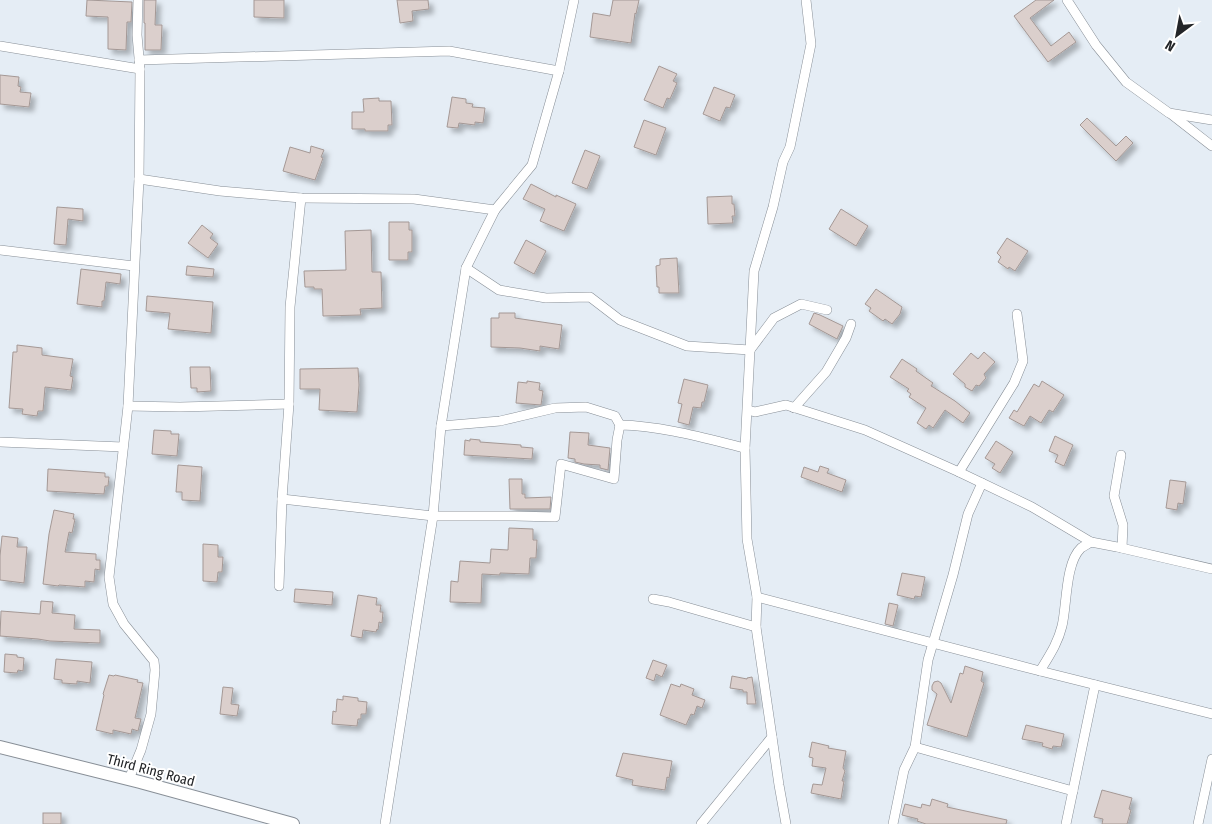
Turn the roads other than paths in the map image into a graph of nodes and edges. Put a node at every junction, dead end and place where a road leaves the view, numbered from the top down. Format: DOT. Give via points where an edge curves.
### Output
graph roads {
  1 [pos="138,0"];
  2 [pos="574,0"];
  3 [pos="806,0"];
  4 [pos="1067,0"];
  5 [pos="0,46"];
  6 [pos="140,64"];
  7 [pos="559,71"];
  8 [pos="1169,113"];
  9 [pos="1212,120"];
  10 [pos="1212,146"];
  11 [pos="139,179"];
  12 [pos="301,198"];
  13 [pos="495,210"];
  14 [pos="0,250"];
  15 [pos="134,266"];
  16 [pos="466,268"];
  17 [pos="827,310"];
  18 [pos="1017,314"];
  19 [pos="851,324"];
  20 [pos="750,350"];
  21 [pos="289,404"];
  22 [pos="128,406"];
  23 [pos="794,408"];
  24 [pos="748,410"];
  25 [pos="620,425"];
  26 [pos="441,426"];
  27 [pos="0,442"];
  28 [pos="123,447"];
  29 [pos="745,448"];
  30 [pos="1121,455"];
  31 [pos="959,472"];
  32 [pos="982,482"];
  33 [pos="282,499"];
  34 [pos="433,516"];
  35 [pos="1091,542"];
  36 [pos="1122,548"];
  37 [pos="1212,570"];
  38 [pos="279,586"];
  39 [pos="756,598"];
  40 [pos="653,599"];
  41 [pos="756,627"];
  42 [pos="934,644"];
  43 [pos="1040,671"];
  44 [pos="1095,685"];
  45 [pos="1212,714"];
  46 [pos="772,738"];
  47 [pos="0,747"];
  48 [pos="915,747"];
  49 [pos="1212,759"];
  50 [pos="129,779"];
  51 [pos="1073,791"];
  52 [pos="285,823"];
  53 [pos="385,824"];
  54 [pos="701,824"];
  55 [pos="786,824"];
  56 [pos="893,824"];
  57 [pos="1066,824"];
  58 [pos="1198,824"];
  1 -- 6 [label="street"];
  2 -- 7 [label="street"];
  3 -- 20 [label="street" via="811,44 790,147 783,162 754,271"];
  4 -- 8 [label="street" via="1096,45 1126,82"];
  5 -- 6 [label="street"];
  6 -- 7 [label="street" via="449,51"];
  6 -- 11 [label="street"];
  7 -- 13 [label="street" via="532,165"];
  8 -- 9 [label="street"];
  8 -- 10 [label="street"];
  11 -- 12 [label="street"];
  11 -- 15 [label="street"];
  12 -- 13 [label="street" via="414,199"];
  12 -- 21 [label="street" via="290,307"];
  13 -- 16 [label="street"];
  14 -- 15 [label="street"];
  15 -- 22 [label="street"];
  16 -- 20 [label="street" via="499,290 546,298 590,297 620,320 686,346"];
  16 -- 26 [label="street"];
  17 -- 20 [label="street" via="801,304 774,318"];
  18 -- 31 [label="street" via="1023,361 1014,383"];
  19 -- 23 [label="street" via="826,372"];
  20 -- 24 [label="street"];
  21 -- 22 [label="street"];
  21 -- 33 [label="street"];
  22 -- 28 [label="street"];
  23 -- 24 [label="street" via="786,405 755,412"];
  23 -- 31 [label="street" via="865,430"];
  24 -- 29 [label="street"];
  25 -- 26 [label="street" via="615,416 586,407 555,408 500,420"];
  25 -- 29 [label="street" via="675,432"];
  25 -- 34 [label="street" via="614,479 560,464 555,517"];
  26 -- 34 [label="street"];
  27 -- 28 [label="street"];
  28 -- 50 [label="street" via="109,577 113,604 124,624 154,660 155,670 151,714"];
  29 -- 39 [label="street" via="747,538"];
  30 -- 36 [label="street" via="1114,496 1123,525"];
  31 -- 32 [label="street"];
  32 -- 35 [label="street"];
  32 -- 42 [label="street" via="968,514"];
  33 -- 34 [label="street"];
  33 -- 38 [label="street"];
  34 -- 53 [label="street"];
  35 -- 36 [label="street"];
  35 -- 43 [label="street" via="1075,556 1063,624 1057,642"];
  36 -- 37 [label="street"];
  39 -- 41 [label="street"];
  39 -- 42 [label="street"];
  40 -- 41 [label="street"];
  41 -- 46 [label="street"];
  42 -- 43 [label="street"];
  42 -- 48 [label="street" via="928,660"];
  43 -- 44 [label="street"];
  44 -- 45 [label="street"];
  44 -- 51 [label="street"];
  46 -- 54 [label="street"];
  46 -- 55 [label="street"];
  47 -- 50 [label="street, Third Ring Road"];
  48 -- 51 [label="street"];
  48 -- 56 [label="street" via="904,770"];
  49 -- 58 [label="street"];
  50 -- 52 [label="street, Third Ring Road"];
  51 -- 57 [label="street"];
}
